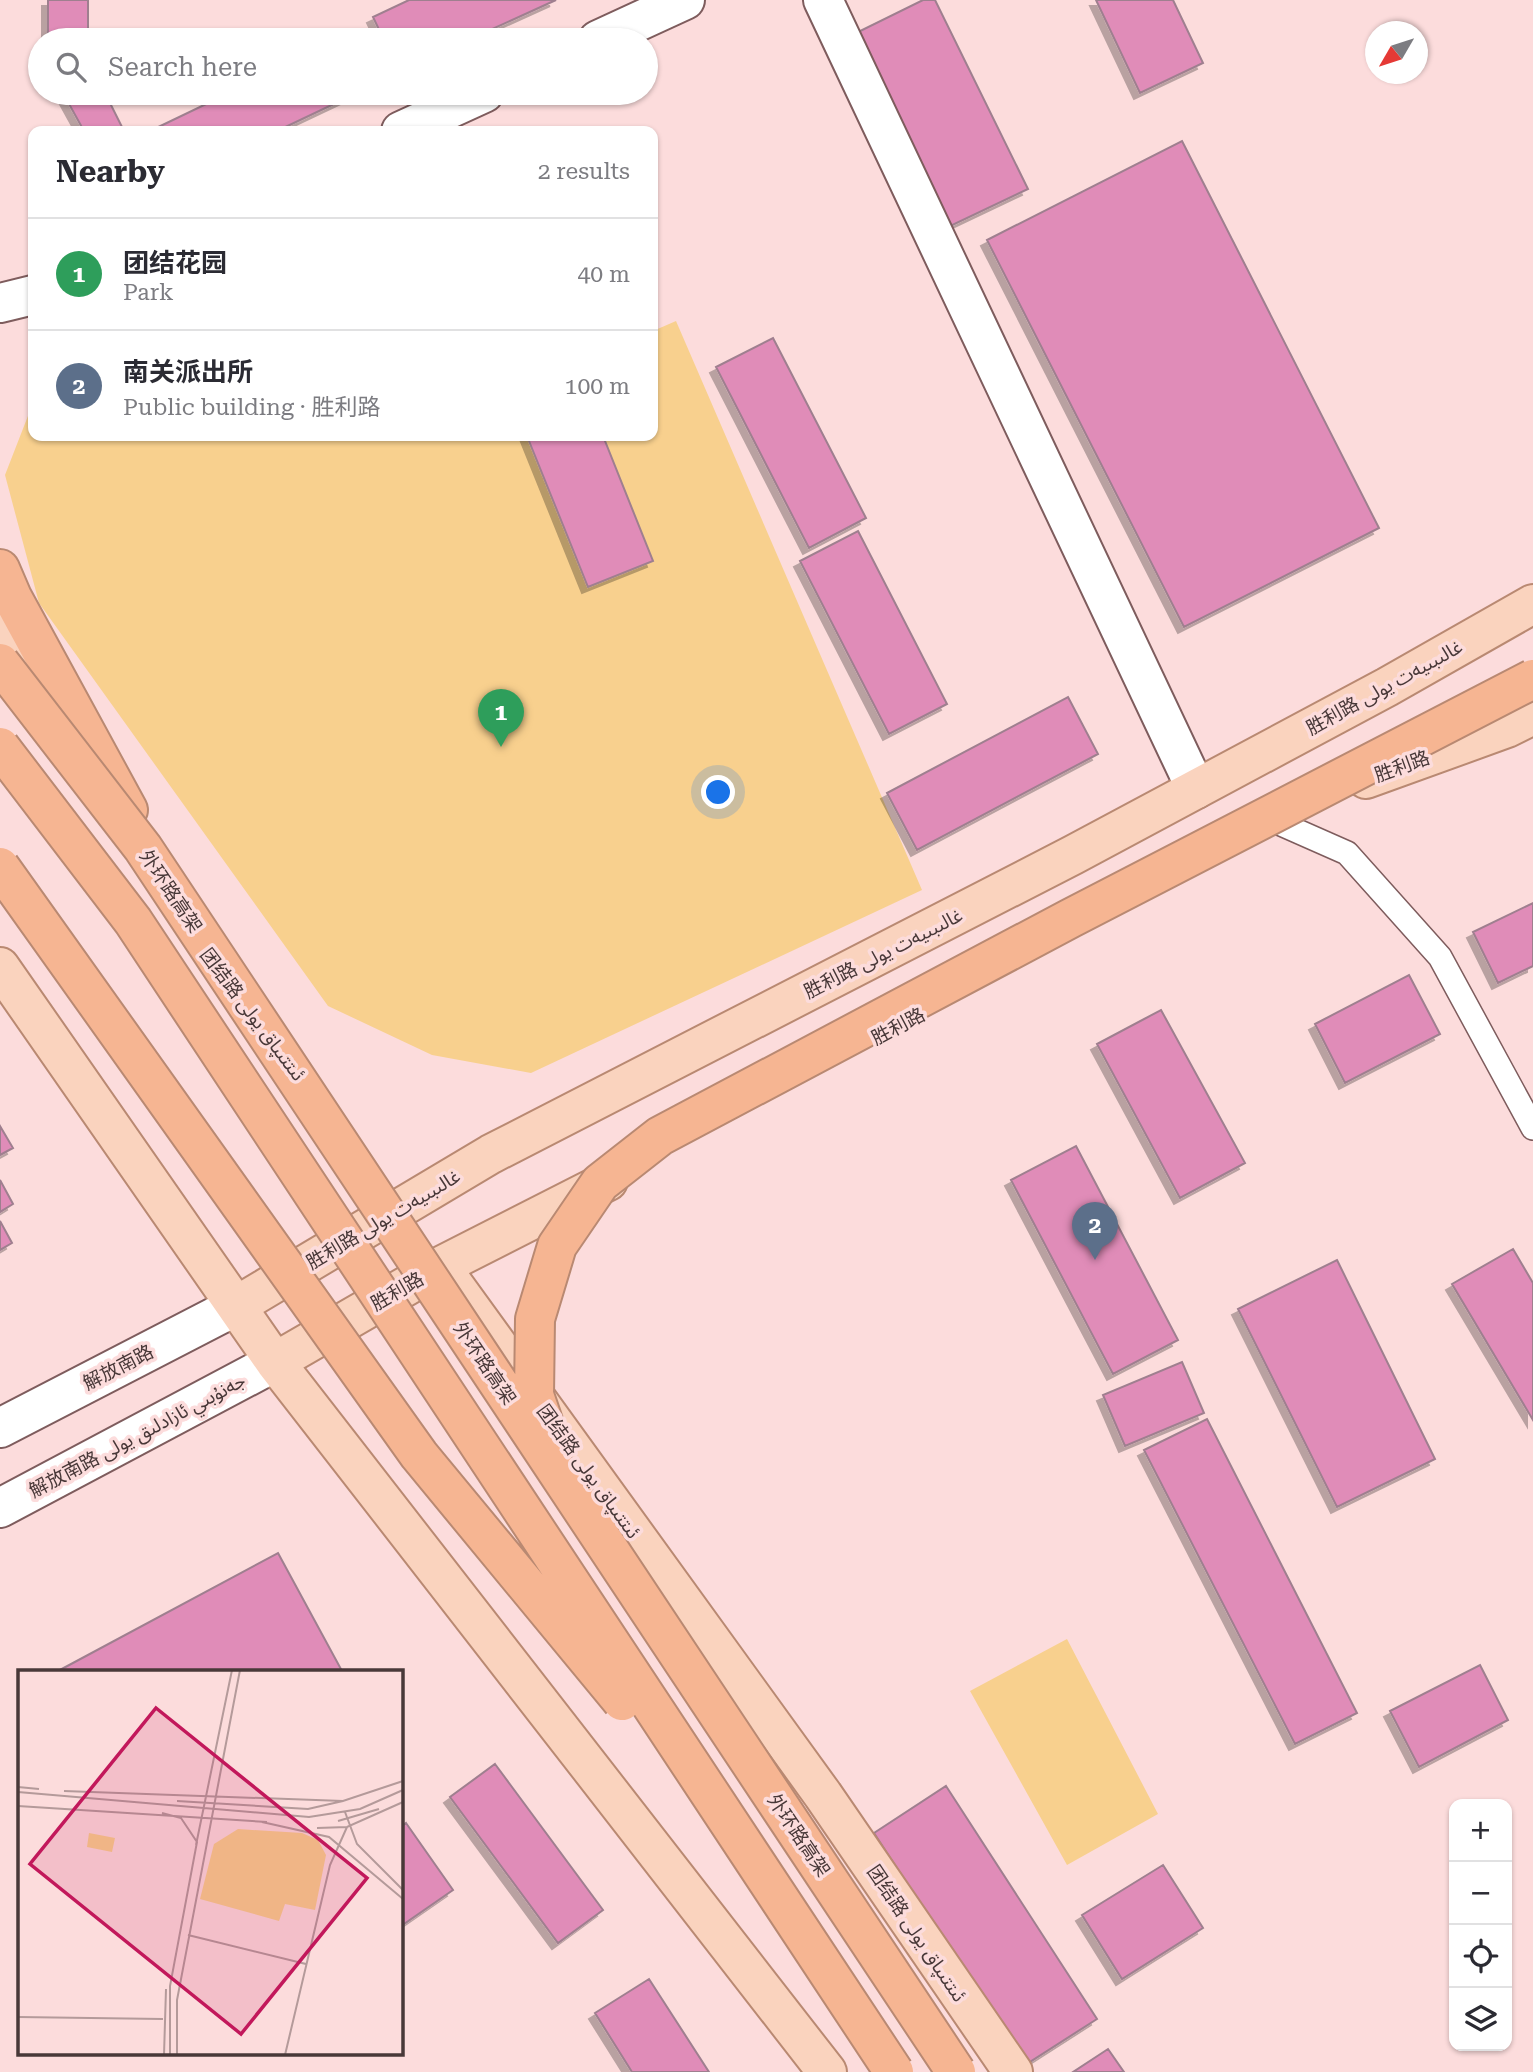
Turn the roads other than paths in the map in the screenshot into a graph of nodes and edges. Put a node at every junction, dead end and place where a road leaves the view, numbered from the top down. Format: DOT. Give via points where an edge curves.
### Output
graph roads {
  1 [pos="685,0"];
  2 [pos="823,0"];
  3 [pos="624,28"];
  4 [pos="458,105"];
  5 [pos="412,126"];
  6 [pos="28,296"];
  7 [pos="0,303"];
  8 [pos="0,569"];
  9 [pos="1533,604"];
  10 [pos="0,627"];
  11 [pos="0,663"];
  12 [pos="1533,679"];
  13 [pos="1533,715"];
  14 [pos="0,747"];
  15 [pos="1196,789"];
  16 [pos="1279,823"];
  17 [pos="0,867"];
  18 [pos="170,889"];
  19 [pos="0,967"];
  20 [pos="1533,1128"];
  21 [pos="399,1209"];
  22 [pos="440,1266"];
  23 [pos="236,1306"];
  24 [pos="275,1362"];
  25 [pos="0,1428"];
  26 [pos="0,1508"];
  27 [pos="598,1533"];
  28 [pos="754,1862"];
  29 [pos="827,2072"];
  30 [pos="894,2072"];
  31 [pos="956,2072"];
  32 [pos="1013,2072"];
  1 -- 3 [label="street"];
  2 -- 15 [label="street"];
  4 -- 5 [label="street"];
  6 -- 7 [label="street"];
  8 -- 18 [label="highway, bridge"];
  9 -- 15 [label="main road, 胜利路 غالىبىيەت يولى"];
  10 -- 21 [label="main road, 团结路 ئىتتىپاق يولى" via="192,933"];
  11 -- 18 [label="highway, 外环路高架, bridge"];
  12 -- 27 [label="highway, bridge" via="660,1136 600,1183 557,1246 535,1319 534,1395 558,1467"];
  13 -- 16 [label="main road, 胜利路" via="1353,784"];
  14 -- 28 [label="highway, bridge" via="133,921"];
  15 -- 21 [label="main road, 胜利路 غالىبىيەت يولى" via="491,1154"];
  16 -- 20 [label="lane" via="1347,853 1440,957"];
  16 -- 22 [label="main road, 胜利路"];
  17 -- 28 [label="highway, bridge" via="419,1455"];
  18 -- 27 [label="highway, 外环路高架, bridge"];
  19 -- 23 [label="main road"];
  21 -- 22 [label="main road, 团结路 ئىتتىپاق يولى"];
  21 -- 23 [label="main road, 胜利路 غالىبىيەت يولى"];
  22 -- 24 [label="main road, 胜利路"];
  22 -- 32 [label="main road, 团结路 ئىتتىپاق يولى" via="823,1795"];
  23 -- 24 [label="main road"];
  23 -- 25 [label="street, 解放南路"];
  24 -- 26 [label="street, 解放南路 جەنۇبىي ئازادلىق يولى"];
  24 -- 29 [label="main road"];
  27 -- 31 [label="highway, 外环路高架, bridge"];
  28 -- 30 [label="highway, bridge"];
}
